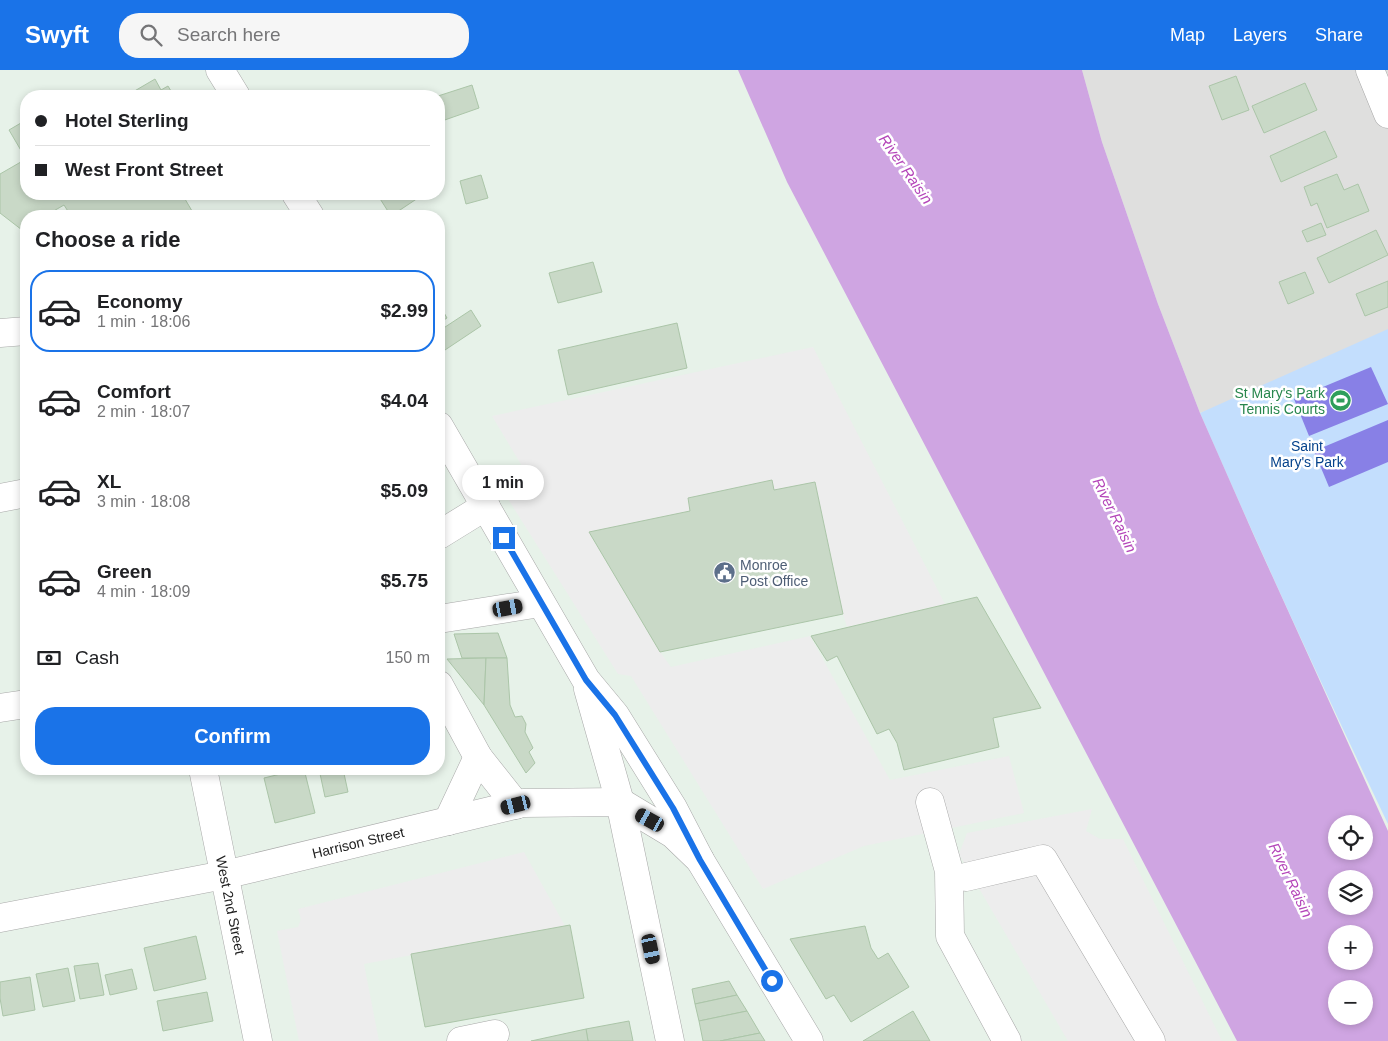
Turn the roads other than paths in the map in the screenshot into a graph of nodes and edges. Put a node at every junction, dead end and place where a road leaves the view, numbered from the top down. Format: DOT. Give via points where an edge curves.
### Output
graph roads {
  1 [pos="220,70"];
  2 [pos="1370,70"];
  3 [pos="232,90"];
  4 [pos="1388,114"];
  5 [pos="20,331"];
  6 [pos="0,333"];
  7 [pos="445,436"];
  8 [pos="20,494"];
  9 [pos="0,498"];
  10 [pos="486,506"];
  11 [pos="445,531"];
  12 [pos="540,603"];
  13 [pos="445,618"];
  14 [pos="586,680"];
  15 [pos="445,696"];
  16 [pos="20,705"];
  17 [pos="0,708"];
  18 [pos="478,757"];
  19 [pos="204,775"];
  20 [pos="620,802"];
  21 [pos="930,802"];
  22 [pos="516,805"];
  23 [pos="448,821"];
  24 [pos="700,860"];
  25 [pos="224,875"];
  26 [pos="966,877"];
  27 [pos="0,918"];
  28 [pos="495,1034"];
  29 [pos="258,1041"];
  30 [pos="460,1041"];
  31 [pos="670,1041"];
  32 [pos="809,1041"];
  33 [pos="1006,1041"];
  34 [pos="1151,1041"];
  1 -- 3 [label="street"];
  2 -- 4 [label="street"];
  5 -- 6 [label="street"];
  7 -- 10 [label="street"];
  8 -- 9 [label="street"];
  10 -- 11 [label="street"];
  10 -- 12 [label="street"];
  12 -- 13 [label="street"];
  12 -- 14 [label="street"];
  14 -- 20 [label="street"];
  14 -- 24 [label="street" via="629,736"];
  15 -- 18 [label="street"];
  16 -- 17 [label="street"];
  18 -- 22 [label="street"];
  18 -- 23 [label="street"];
  19 -- 25 [label="street, West 2nd Street"];
  20 -- 22 [label="street, Harrison Street"];
  20 -- 24 [label="street" via="672,834"];
  20 -- 31 [label="street"];
  21 -- 33 [label="street" via="948,871 950,936"];
  22 -- 23 [label="street, Harrison Street"];
  23 -- 25 [label="street, Harrison Street"];
  24 -- 32 [label="street"];
  25 -- 27 [label="street, Harrison Street"];
  25 -- 29 [label="street, West 2nd Street"];
  26 -- 34 [label="street" via="1043,860"];
  28 -- 30 [label="street"];
}
